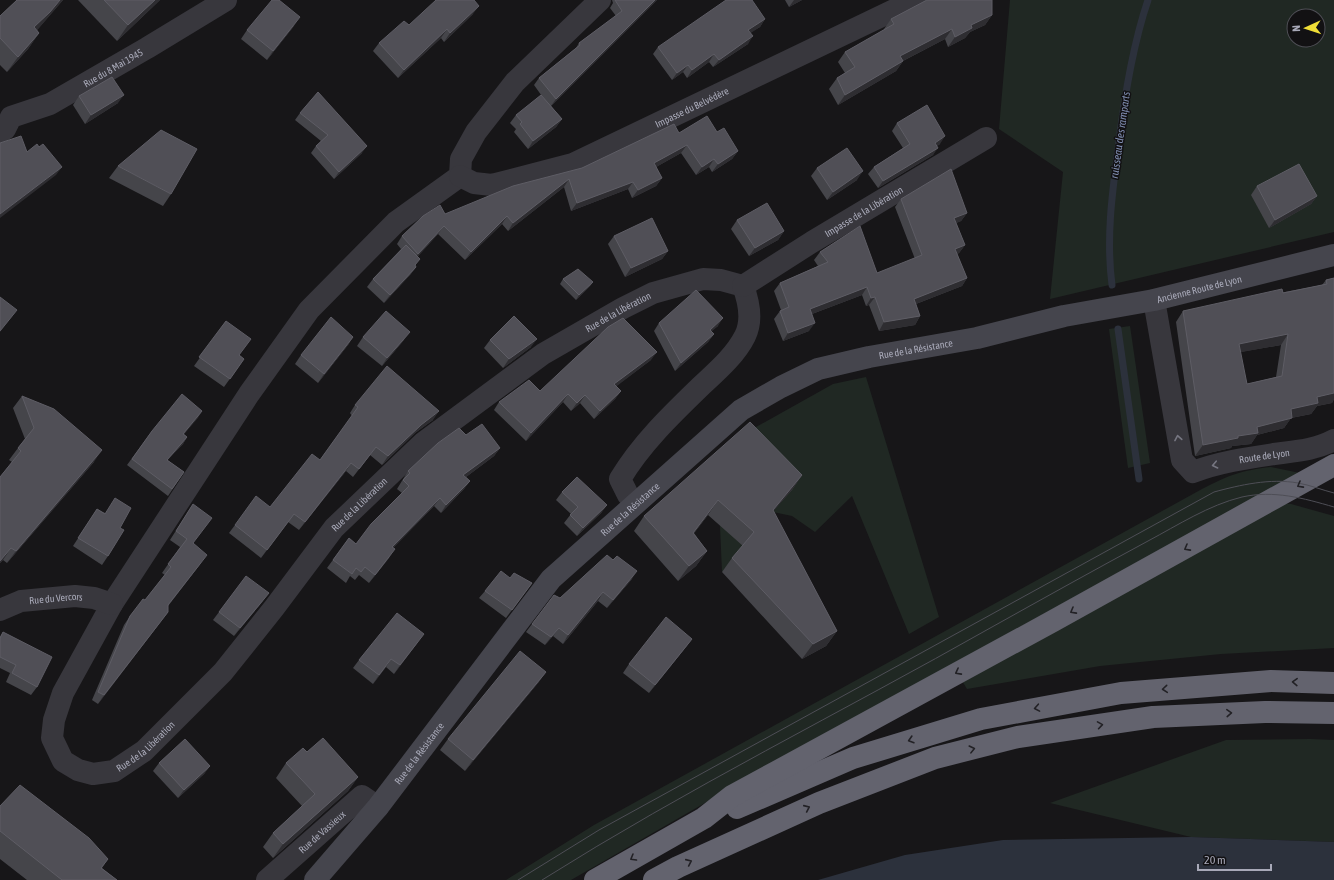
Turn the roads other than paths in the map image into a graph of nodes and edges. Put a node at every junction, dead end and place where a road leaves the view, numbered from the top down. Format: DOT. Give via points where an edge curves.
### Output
graph roads {
  1 [pos="226,0"];
  2 [pos="600,0"];
  3 [pos="915,0"];
  4 [pos="4,120"];
  5 [pos="986,138"];
  6 [pos="460,176"];
  7 [pos="1334,255"];
  8 [pos="743,286"];
  9 [pos="1154,300"];
  10 [pos="1064,316"];
  11 [pos="1334,440"];
  12 [pos="1334,465"];
  13 [pos="636,503"];
  14 [pos="112,604"];
  15 [pos="0,610"];
  16 [pos="1334,683"];
  17 [pos="1334,714"];
  18 [pos="378,807"];
  19 [pos="704,818"];
  20 [pos="267,880"];
  21 [pos="315,880"];
  22 [pos="595,880"];
  23 [pos="654,880"];
  1 -- 4 [label="street, Rue du 8 Mai 1945" via="50,104"];
  2 -- 6 [label="street" via="515,82 476,132 461,159"];
  3 -- 6 [label="street, Impasse du Belvédère" via="573,164 492,185 474,183"];
  5 -- 8 [label="street, Impasse de la Libération"];
  6 -- 14 [label="street, Rue de la Libération" via="396,222 309,310 249,394"];
  7 -- 9 [label="street, Ancienne Route de Lyon"];
  8 -- 13 [label="street" via="751,308 746,336 726,362 659,428 632,460 620,479 628,495"];
  8 -- 14 [label="street, Rue de la Libération" via="721,280 703,279 653,293 543,354 431,438 334,528 223,672 144,751 114,771 93,774 78,770 63,761 52,738 63,693"];
  9 -- 10 [label="street, Ancienne Route de Lyon"];
  11 -- 9 [label="street, Route de Lyon, one-way" via="1320,447 1216,464 1193,472 1182,460"];
  10 -- 13 [label="street, Rue de la Résistance" via="977,338 818,369 781,386 741,410"];
  12 -- 19 [label="highway, one-way" via="739,793"];
  13 -- 18 [label="street, Rue de la Résistance" via="551,579"];
  14 -- 15 [label="street, Rue du Vercors" via="94,598 75,596 21,601"];
  16 -- 19 [label="highway, one-way" via="1271,681 1121,693 981,719 852,758 738,807"];
  23 -- 17 [label="highway, one-way" via="819,803 935,758 1003,741 1153,717 1265,712"];
  18 -- 20 [label="street, Rue de Vassieux" via="362,796"];
  18 -- 21 [label="street, Rue de la Résistance"];
  19 -- 22 [label="highway, one-way"];
}
